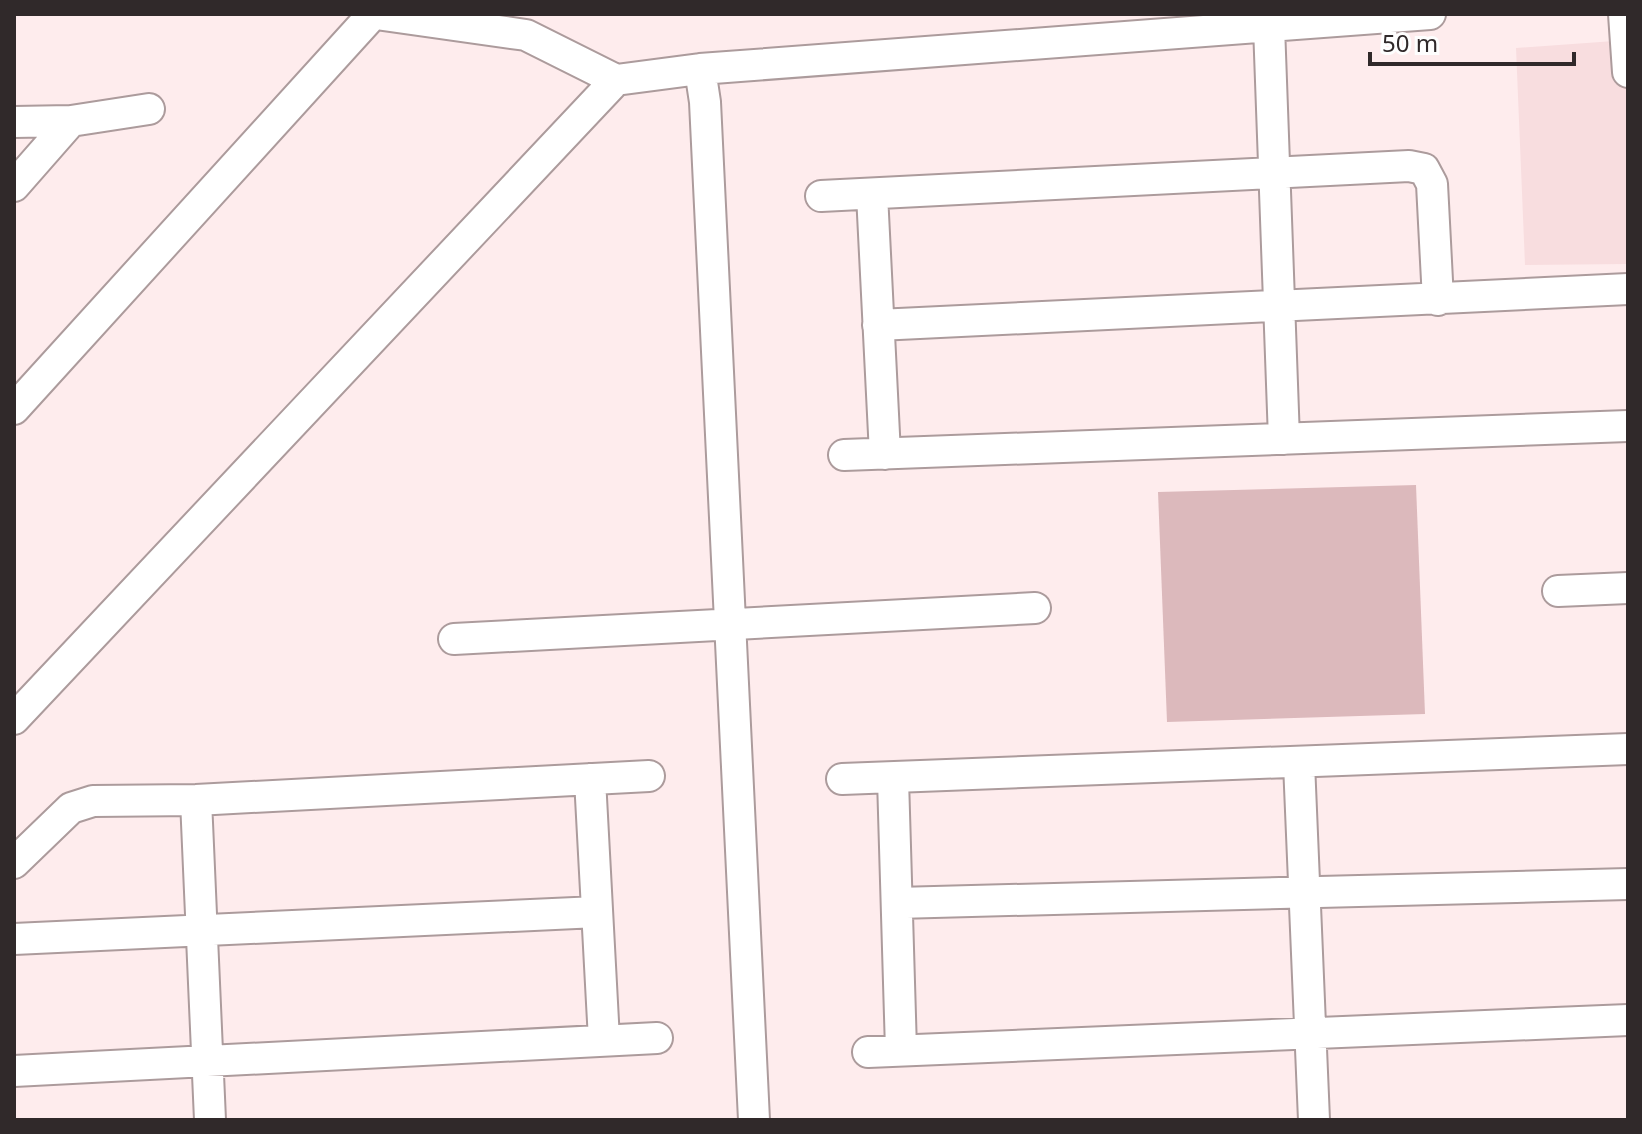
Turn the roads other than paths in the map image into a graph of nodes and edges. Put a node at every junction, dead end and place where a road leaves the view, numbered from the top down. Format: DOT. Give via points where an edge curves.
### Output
graph roads {
  1 [pos="375,14"];
  2 [pos="1430,14"];
  3 [pos="1624,14"];
  4 [pos="1269,26"];
  5 [pos="700,69"];
  6 [pos="1628,72"];
  7 [pos="616,80"];
  8 [pos="149,109"];
  9 [pos="71,121"];
  10 [pos="14,122"];
  11 [pos="1275,175"];
  12 [pos="14,186"];
  13 [pos="872,194"];
  14 [pos="821,196"];
  15 [pos="1628,289"];
  16 [pos="1438,300"];
  17 [pos="1279,305"];
  18 [pos="878,325"];
  19 [pos="14,409"];
  20 [pos="1628,426"];
  21 [pos="1284,439"];
  22 [pos="885,454"];
  23 [pos="844,455"];
  24 [pos="1628,588"];
  25 [pos="1558,591"];
  26 [pos="1035,608"];
  27 [pos="731,625"];
  28 [pos="454,639"];
  29 [pos="14,719"];
  30 [pos="1628,749"];
  31 [pos="1299,763"];
  32 [pos="649,776"];
  33 [pos="590,779"];
  34 [pos="842,779"];
  35 [pos="893,779"];
  36 [pos="196,800"];
  37 [pos="14,863"];
  38 [pos="1628,884"];
  39 [pos="1305,895"];
  40 [pos="897,903"];
  41 [pos="597,912"];
  42 [pos="202,931"];
  43 [pos="14,939"];
  44 [pos="1628,1020"];
  45 [pos="1310,1035"];
  46 [pos="657,1038"];
  47 [pos="604,1040"];
  48 [pos="901,1050"];
  49 [pos="868,1052"];
  50 [pos="207,1061"];
  51 [pos="14,1071"];
  52 [pos="210,1120"];
  53 [pos="754,1120"];
  54 [pos="1314,1120"];
  1 -- 7 [label="street" via="526,35"];
  1 -- 19 [label="street"];
  2 -- 4 [label="street"];
  3 -- 6 [label="street"];
  4 -- 5 [label="street"];
  4 -- 11 [label="street"];
  5 -- 7 [label="street"];
  5 -- 27 [label="street"];
  7 -- 29 [label="street"];
  8 -- 9 [label="street"];
  9 -- 10 [label="street"];
  9 -- 12 [label="street"];
  11 -- 13 [label="street"];
  11 -- 16 [label="street" via="1424,169 1436,205"];
  11 -- 17 [label="street"];
  13 -- 14 [label="street"];
  13 -- 18 [label="street"];
  15 -- 16 [label="street"];
  16 -- 17 [label="street"];
  17 -- 18 [label="street"];
  17 -- 21 [label="street"];
  18 -- 22 [label="street"];
  20 -- 21 [label="street"];
  21 -- 22 [label="street"];
  22 -- 23 [label="street"];
  24 -- 25 [label="street"];
  26 -- 27 [label="street"];
  27 -- 28 [label="street"];
  27 -- 53 [label="street"];
  30 -- 31 [label="street"];
  31 -- 35 [label="street"];
  31 -- 39 [label="street"];
  32 -- 33 [label="street"];
  33 -- 36 [label="street"];
  33 -- 41 [label="street"];
  34 -- 35 [label="street"];
  35 -- 40 [label="street"];
  36 -- 37 [label="street" via="93,801 71,808"];
  36 -- 42 [label="street"];
  38 -- 39 [label="street"];
  39 -- 40 [label="street"];
  39 -- 45 [label="street"];
  40 -- 48 [label="street"];
  41 -- 42 [label="street"];
  41 -- 47 [label="street"];
  42 -- 43 [label="street"];
  42 -- 50 [label="street"];
  44 -- 45 [label="street"];
  45 -- 48 [label="street"];
  45 -- 54 [label="street"];
  46 -- 47 [label="street"];
  47 -- 50 [label="street"];
  48 -- 49 [label="street"];
  50 -- 51 [label="street"];
  50 -- 52 [label="street"];
}
